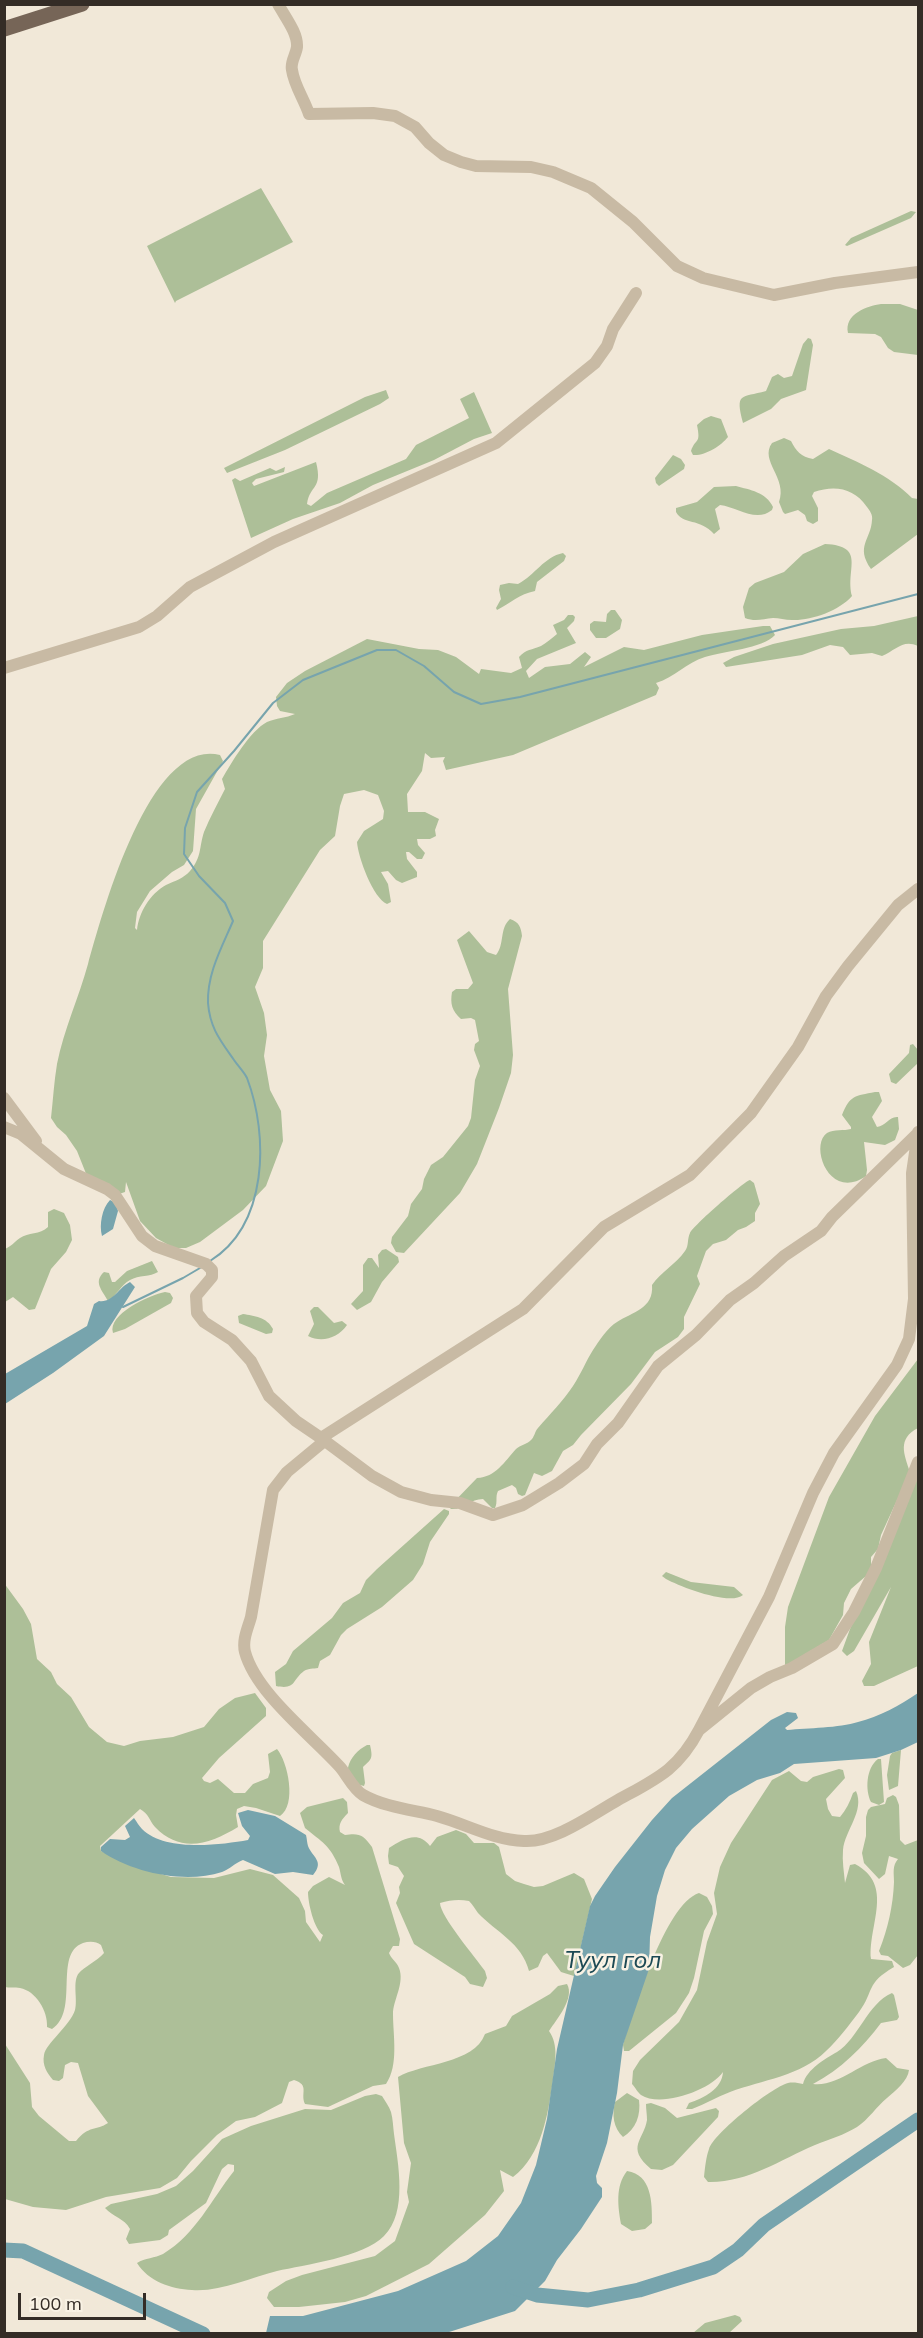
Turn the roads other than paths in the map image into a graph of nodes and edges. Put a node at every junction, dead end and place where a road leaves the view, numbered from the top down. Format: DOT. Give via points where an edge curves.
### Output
graph roads {
  1 [pos="82,4"];
  2 [pos="278,4"];
  3 [pos="4,29"];
  4 [pos="918,272"];
  5 [pos="636,293"];
  6 [pos="4,668"];
  7 [pos="918,889"];
  8 [pos="4,1098"];
  9 [pos="4,1127"];
  10 [pos="918,1133"];
  11 [pos="45,1154"];
  12 [pos="914,1264"];
  13 [pos="918,1282"];
  14 [pos="321,1438"];
  15 [pos="918,1462"];
  16 [pos="699,1730"];
  1 -- 3 [label="main road"];
  2 -- 4 [label="street" via="295,37 297,46 291,67 309,114 395,116 415,127 444,155 461,162 476,166 531,166 554,172 591,188 633,222 677,266 703,279 774,295"];
  5 -- 6 [label="street" via="595,363 496,443 274,542 190,587 139,627"];
  7 -- 14 [label="street" via="898,905 848,966 751,1113 690,1175 604,1227 523,1309"];
  8 -- 11 [label="street"];
  9 -- 11 [label="street" via="21,1134"];
  10 -- 12 [label="street" via="912,1173"];
  10 -- 14 [label="street" via="821,1231 730,1300 658,1366 584,1464 523,1505 493,1515 460,1503 401,1492"];
  11 -- 14 [label="street" via="64,1169 115,1195 142,1236 155,1246 206,1264 212,1270 212,1277 196,1296 197,1313 232,1340 251,1361 269,1396"];
  12 -- 13 [label="street"];
  12 -- 16 [label="street" via="909,1339 834,1453 769,1597"];
  14 -- 16 [label="street" via="317,1449 287,1472 273,1490 244,1650 251,1669 269,1694 361,1794 525,1842 552,1836 661,1777 688,1751"];
  15 -- 16 [label="street" via="872,1576 833,1644 751,1688"];
}
